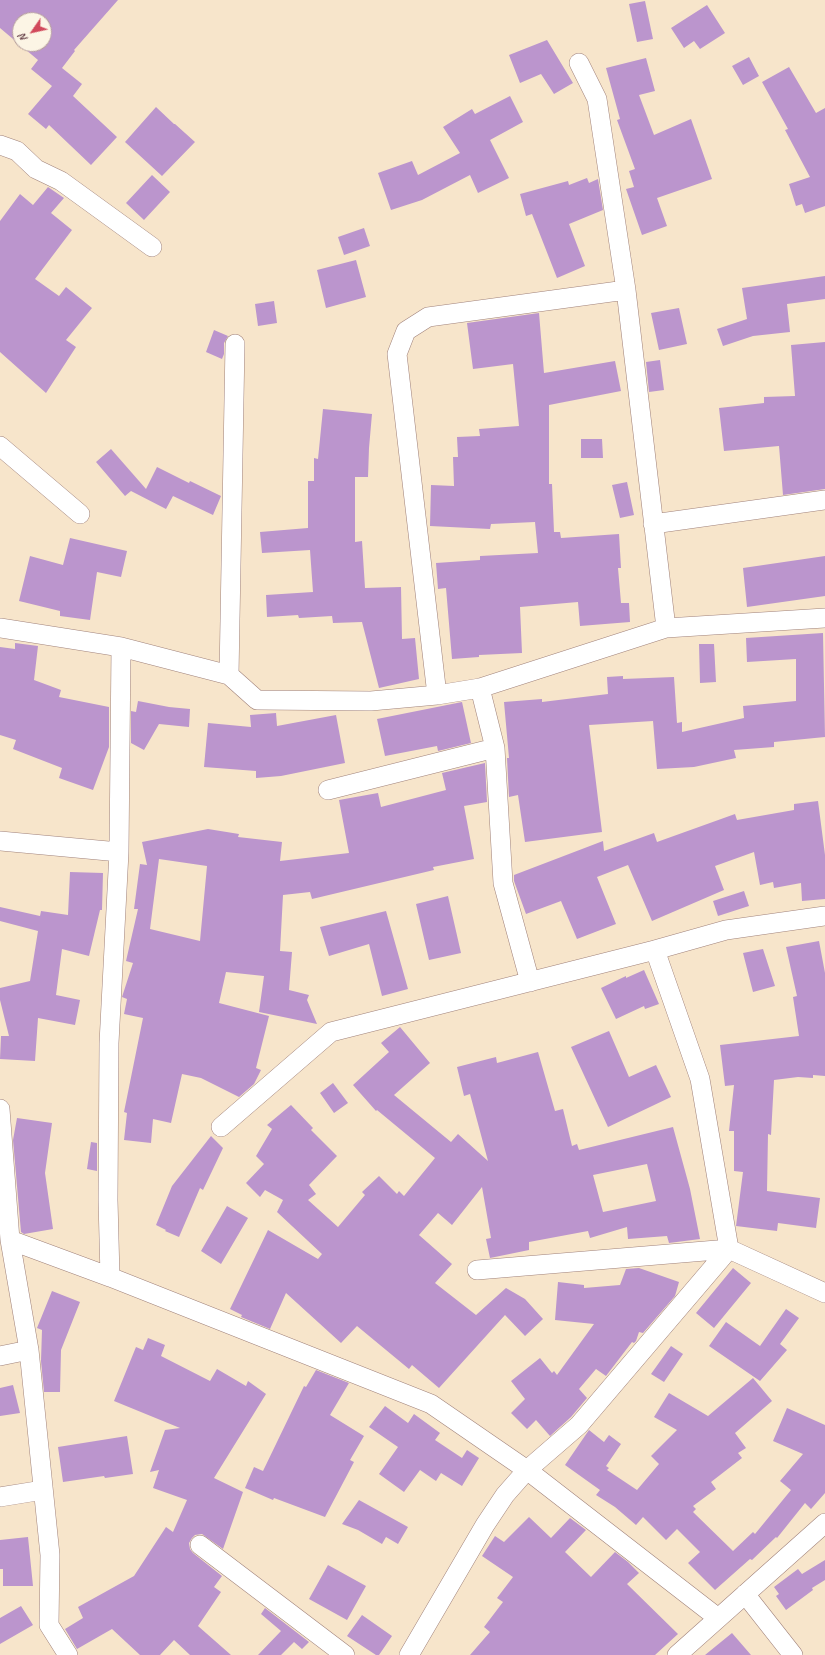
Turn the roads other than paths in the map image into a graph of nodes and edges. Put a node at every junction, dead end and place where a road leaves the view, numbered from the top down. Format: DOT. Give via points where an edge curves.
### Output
graph roads {
  1 [pos="578,63"];
  2 [pos="0,145"];
  3 [pos="152,247"];
  4 [pos="626,290"];
  5 [pos="235,344"];
  6 [pos="0,446"];
  7 [pos="825,500"];
  8 [pos="80,514"];
  9 [pos="653,524"];
  10 [pos="825,618"];
  11 [pos="0,628"];
  12 [pos="666,628"];
  13 [pos="122,647"];
  14 [pos="229,675"];
  15 [pos="480,688"];
  16 [pos="437,695"];
  17 [pos="495,748"];
  18 [pos="328,790"];
  19 [pos="0,841"];
  20 [pos="119,852"];
  21 [pos="825,916"];
  22 [pos="655,950"];
  23 [pos="530,982"];
  24 [pos="0,1109"];
  25 [pos="221,1127"];
  26 [pos="10,1240"];
  27 [pos="729,1249"];
  28 [pos="477,1270"];
  29 [pos="110,1277"];
  30 [pos="825,1293"];
  31 [pos="29,1350"];
  32 [pos="0,1356"];
  33 [pos="527,1470"];
  34 [pos="43,1490"];
  35 [pos="0,1497"];
  36 [pos="825,1524"];
  37 [pos="200,1545"];
  38 [pos="745,1594"];
  39 [pos="718,1618"];
  40 [pos="68,1655"];
  41 [pos="345,1655"];
  42 [pos="409,1655"];
  43 [pos="676,1655"];
  44 [pos="793,1655"];
  1 -- 4 [label="street" via="597,99"];
  2 -- 3 [label="street" via="17,152 36,169 61,181"];
  4 -- 9 [label="street"];
  4 -- 16 [label="street" via="428,317 406,331 397,354"];
  5 -- 14 [label="street"];
  6 -- 8 [label="street"];
  7 -- 9 [label="street"];
  9 -- 12 [label="street"];
  10 -- 12 [label="street"];
  11 -- 13 [label="street"];
  12 -- 15 [label="street"];
  13 -- 14 [label="street"];
  13 -- 20 [label="street"];
  14 -- 16 [label="street" via="257,700 371,701"];
  15 -- 16 [label="street"];
  15 -- 17 [label="street"];
  17 -- 18 [label="street"];
  17 -- 23 [label="street" via="503,883"];
  19 -- 20 [label="street"];
  20 -- 29 [label="street" via="109,1042"];
  21 -- 22 [label="street" via="726,930"];
  22 -- 23 [label="street"];
  22 -- 27 [label="street" via="700,1079"];
  23 -- 25 [label="street" via="331,1032"];
  24 -- 26 [label="street"];
  26 -- 29 [label="street"];
  26 -- 31 [label="street"];
  27 -- 28 [label="street"];
  27 -- 30 [label="street"];
  27 -- 33 [label="street" via="579,1425"];
  29 -- 33 [label="street" via="431,1404"];
  31 -- 32 [label="street"];
  31 -- 34 [label="street"];
  33 -- 39 [label="street"];
  33 -- 42 [label="street" via="485,1525"];
  34 -- 35 [label="street"];
  34 -- 40 [label="street" via="50,1555 49,1625"];
  36 -- 38 [label="street"];
  37 -- 41 [label="street"];
  38 -- 39 [label="street"];
  38 -- 44 [label="street"];
  39 -- 43 [label="street"];
}
